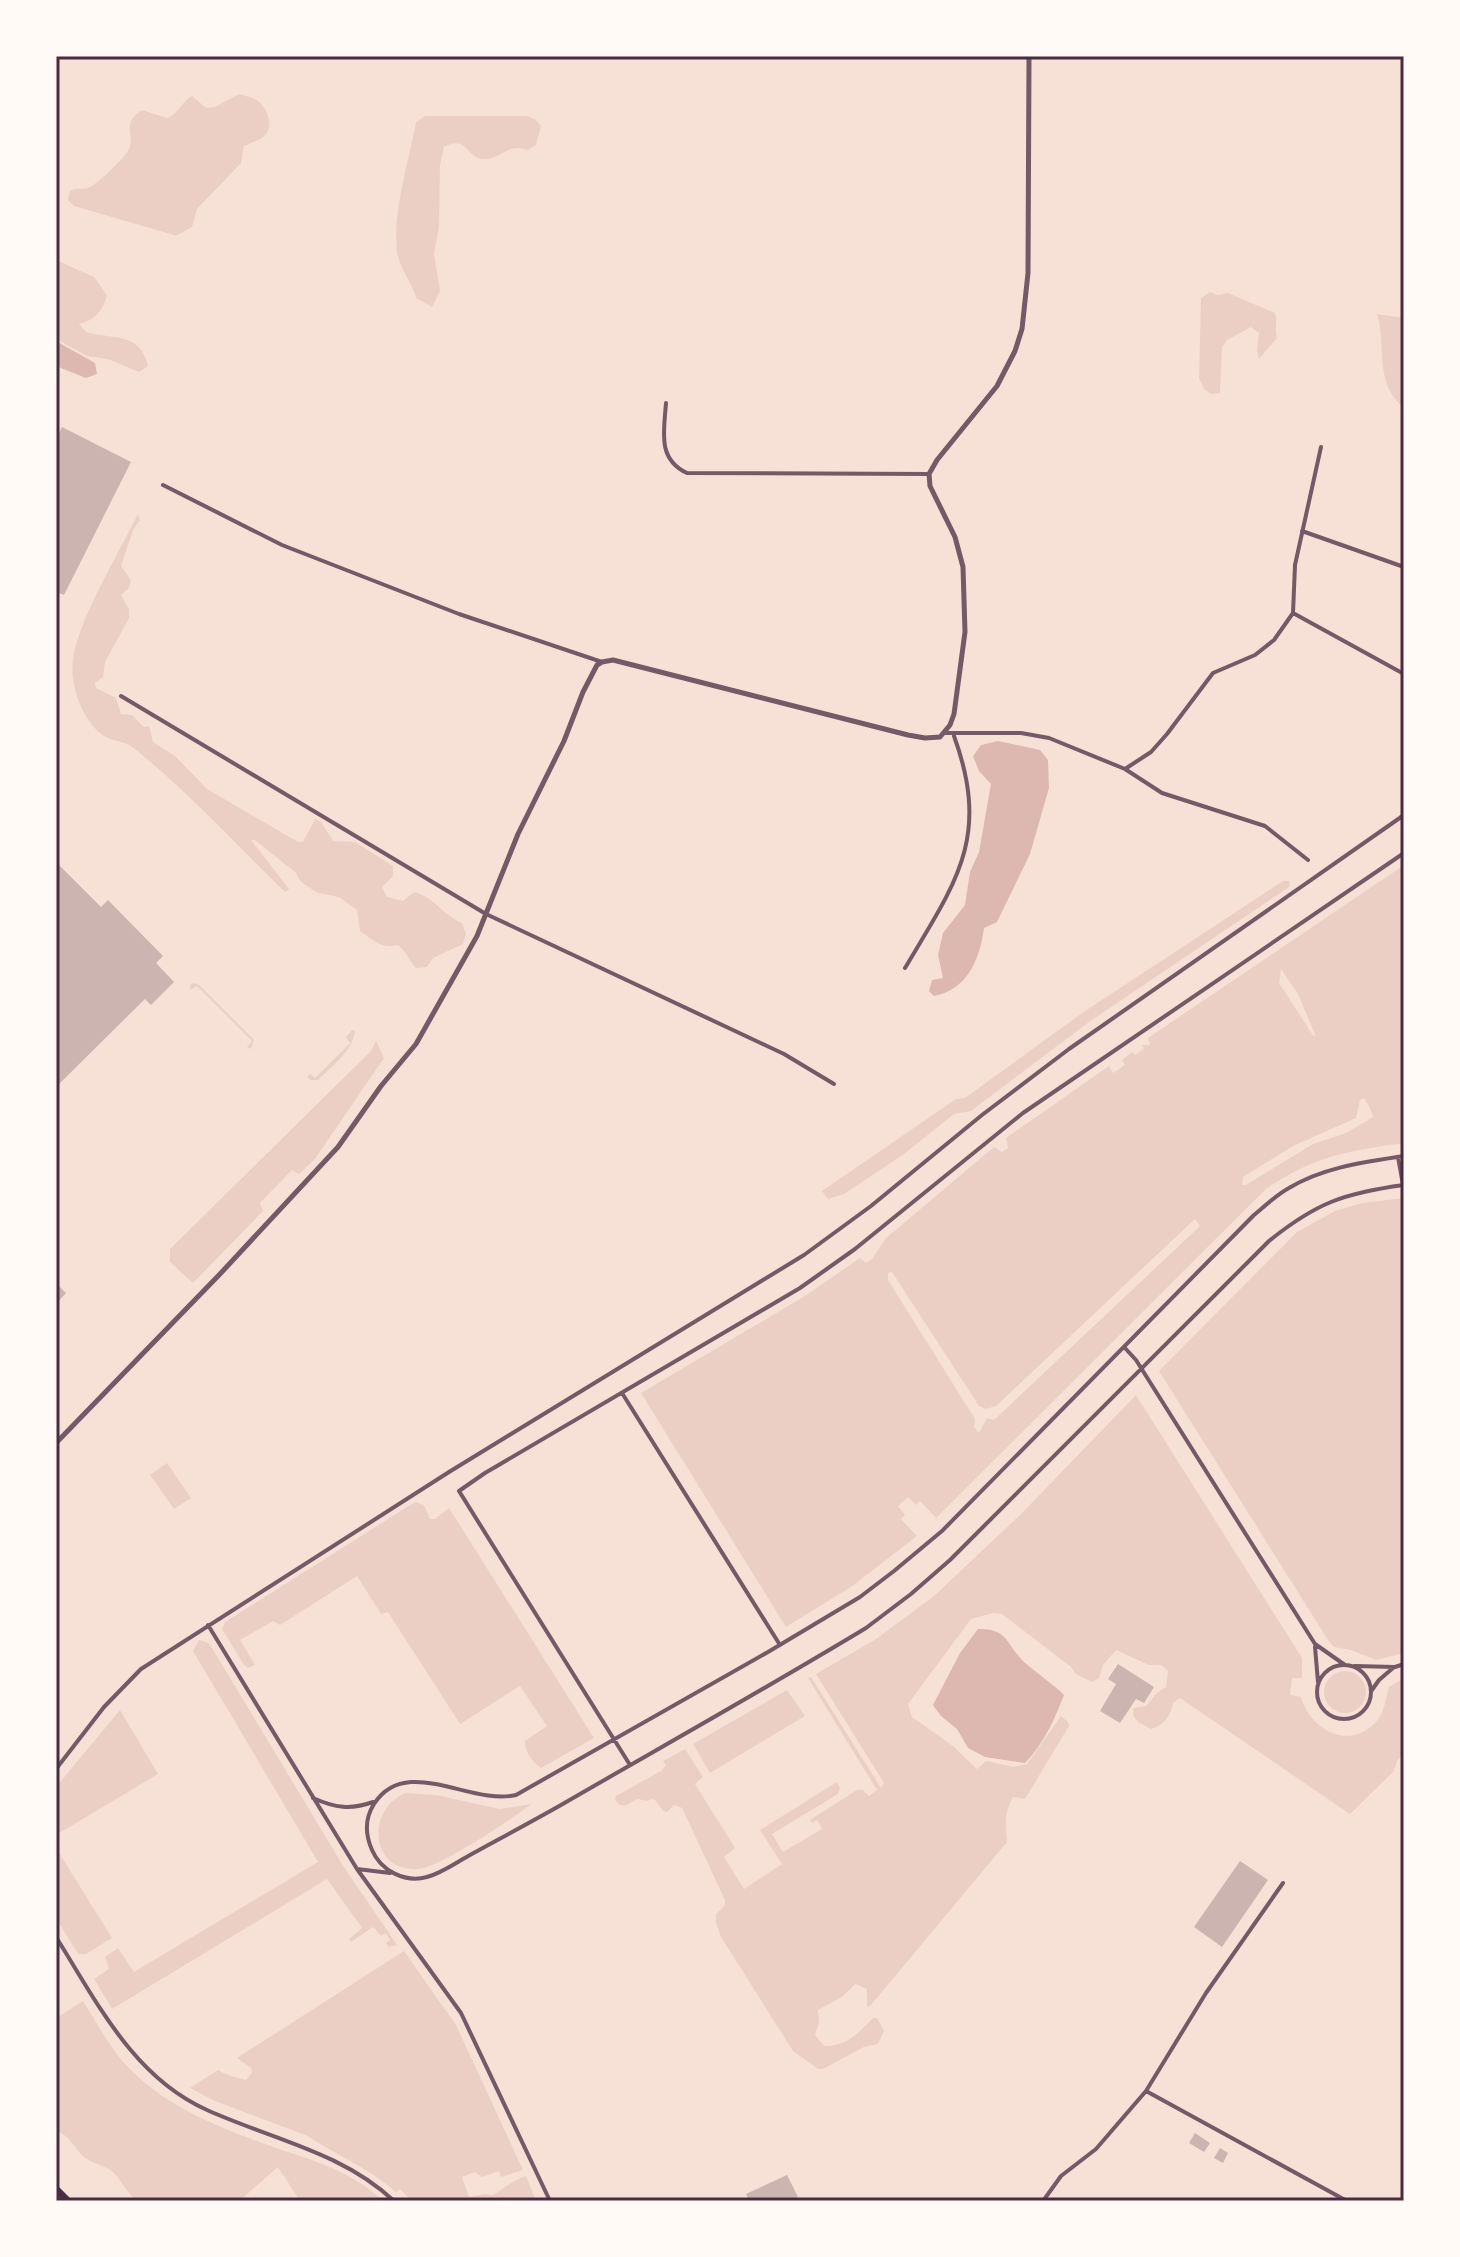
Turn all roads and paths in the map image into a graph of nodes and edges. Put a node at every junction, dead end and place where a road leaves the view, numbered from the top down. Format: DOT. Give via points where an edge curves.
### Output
graph roads {
  1 [pos="1029,56"];
  2 [pos="666,403"];
  3 [pos="1321,447"];
  4 [pos="929,474"];
  5 [pos="163,485"];
  6 [pos="1302,531"];
  7 [pos="1404,567"];
  8 [pos="1293,613"];
  9 [pos="602,662"];
  10 [pos="1404,674"];
  11 [pos="121,696"];
  12 [pos="944,733"];
  13 [pos="953,735"];
  14 [pos="1125,769"];
  15 [pos="1404,815"];
  16 [pos="1404,853"];
  17 [pos="1308,860"];
  18 [pos="486,914"];
  19 [pos="905,968"];
  20 [pos="834,1084"];
  21 [pos="1401,1156"];
  22 [pos="1404,1185"];
  23 [pos="1124,1347"];
  24 [pos="1142,1369"];
  25 [pos="622,1393"];
  26 [pos="56,1443"];
  27 [pos="208,1625"];
  28 [pos="1315,1644"];
  29 [pos="780,1645"];
  30 [pos="1404,1664"];
  31 [pos="1345,1665"];
  32 [pos="1352,1666"];
  33 [pos="1395,1667"];
  34 [pos="1318,1683"];
  35 [pos="1372,1690"];
  36 [pos="615,1740"];
  37 [pos="630,1765"];
  38 [pos="56,1769"];
  39 [pos="313,1798"];
  40 [pos="376,1801"];
  41 [pos="357,1869"];
  42 [pos="395,1874"];
  43 [pos="1283,1883"];
  44 [pos="56,1937"];
  45 [pos="1146,2091"];
  46 [pos="56,2189"];
  47 [pos="66,2199"];
  48 [pos="394,2201"];
  49 [pos="550,2201"];
  50 [pos="1043,2201"];
  51 [pos="1347,2201"];
  1 -- 4 [label="street" via="1028,273 1022,329 997,386"];
  2 -- 4 [label="street" via="665,453 687,473"];
  3 -- 6 [label="street"];
  4 -- 12 [label="street" via="963,567 963,660 954,714"];
  5 -- 9 [label="street" via="282,545 459,614"];
  6 -- 7 [label="street"];
  6 -- 8 [label="street"];
  8 -- 10 [label="street"];
  8 -- 14 [label="street" via="1274,640 1255,655 1213,673 1151,752"];
  9 -- 12 [label="street" via="613,660 908,735 934,738"];
  9 -- 18 [label="street" via="583,692"];
  11 -- 18 [label="street"];
  12 -- 13 [label="street"];
  13 -- 14 [label="street" via="1021,733 1049,738"];
  13 -- 19 [label="street" via="966,769 969,835 959,871"];
  14 -- 17 [label="street" via="1162,793 1265,826"];
  15 -- 27 [label="street" via="1069,1049 804,1255"];
  16 -- 25 [label="street" via="1023,1113 847,1256"];
  18 -- 20 [label="street" via="784,1054"];
  18 -- 26 [label="street" via="416,1044 338,1147"];
  21 -- 22 [label="street"];
  21 -- 23 [label="street" via="1321,1173 1287,1189 1254,1215"];
  22 -- 24 [label="street" via="1345,1196 1298,1218"];
  23 -- 24 [label="street"];
  23 -- 29 [label="street" via="915,1555 860,1597"];
  24 -- 28 [label="street"];
  24 -- 37 [label="street" via="911,1594 854,1635"];
  25 -- 29 [label="street"];
  25 -- 36 [label="street" via="459,1491"];
  27 -- 38 [label="street" via="141,1669"];
  27 -- 39 [label="street"];
  28 -- 31 [label="street"];
  28 -- 34 [label="street"];
  29 -- 36 [label="street"];
  30 -- 33 [label="street"];
  31 -- 32 [label="street"];
  31 -- 34 [label="street" via="1329,1670"];
  32 -- 33 [label="street"];
  32 -- 35 [label="street" via="1366,1675"];
  33 -- 35 [label="street"];
  34 -- 35 [label="street" via="1321,1706 1341,1719 1363,1712"];
  36 -- 37 [label="street"];
  36 -- 40 [label="street" via="516,1795 487,1797 414,1781 389,1789"];
  37 -- 42 [label="street" via="431,1876"];
  39 -- 40 [label="street" via="348,1808"];
  39 -- 41 [label="street"];
  40 -- 42 [label="street" via="367,1822 369,1841 381,1865"];
  41 -- 42 [label="street"];
  41 -- 49 [label="street" via="461,2013"];
  43 -- 45 [label="street"];
  44 -- 48 [label="street" via="124,2044 154,2075 206,2110 313,2150 359,2174"];
  45 -- 50 [label="street" via="1096,2149 1055,2182"];
  45 -- 51 [label="street"];
  46 -- 47 [label="highway"];
}
